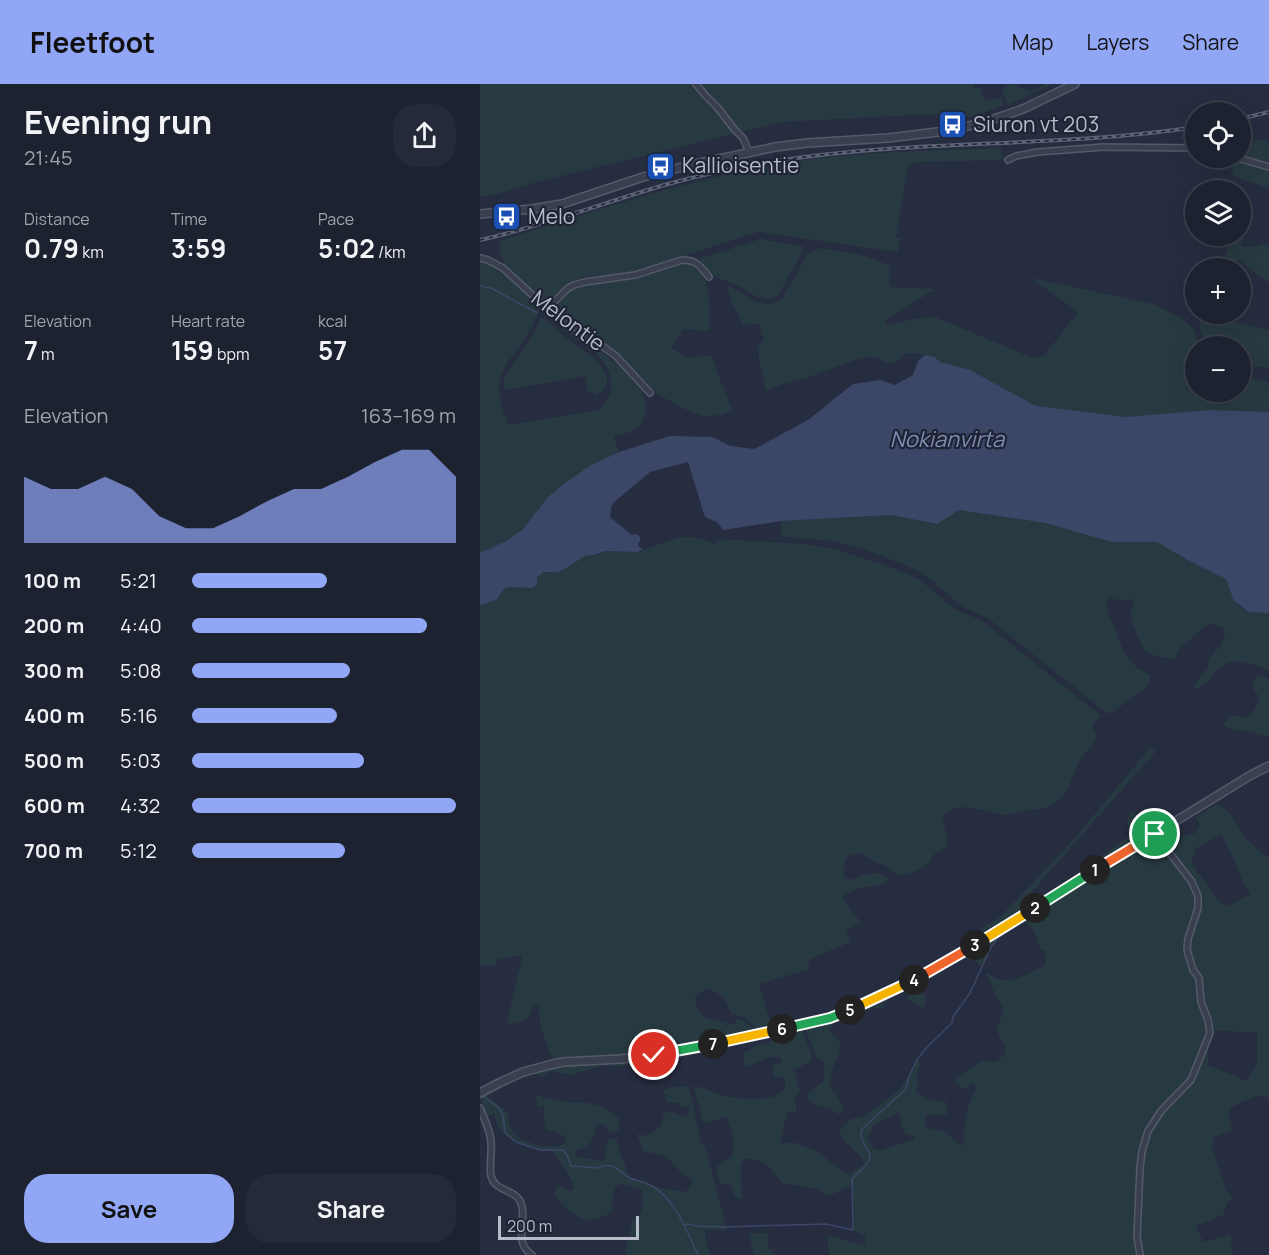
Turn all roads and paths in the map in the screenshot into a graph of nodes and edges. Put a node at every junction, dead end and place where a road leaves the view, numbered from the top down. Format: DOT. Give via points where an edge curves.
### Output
graph roads {
  1 [pos="696,84"];
  2 [pos="1075,84"];
  3 [pos="1185,148"];
  4 [pos="749,152"];
  5 [pos="1008,160"];
  6 [pos="1251,161"];
  7 [pos="1269,166"];
  8 [pos="480,214"];
  9 [pos="480,258"];
  10 [pos="709,277"];
  11 [pos="549,307"];
  12 [pos="650,393"];
  13 [pos="1269,766"];
  14 [pos="1155,834"];
  15 [pos="480,1093"];
  16 [pos="480,1108"];
  17 [pos="532,1255"];
  18 [pos="1140,1255"];
  1 -- 4 [label="street" via="743,138"];
  2 -- 4 [label="street" via="1023,109 954,130"];
  3 -- 5 [label="street" via="1104,147 1038,152"];
  4 -- 8 [label="street" via="643,177 562,204"];
  6 -- 7 [label="street"];
  9 -- 11 [label="street, Melontie" via="503,268"];
  10 -- 11 [label="street" via="697,263 682,260 635,275 574,285"];
  11 -- 12 [label="street, Melontie" via="616,356"];
  13 -- 14 [label="street"];
  14 -- 15 [label="street" via="922,976 838,1015 681,1051 549,1065 523,1072"];
  14 -- 18 [label="street" via="1192,882 1198,896 1187,950 1198,978 1210,1033 1191,1080 1148,1131 1140,1168"];
  16 -- 17 [label="street" via="491,1141 491,1176 496,1185 517,1196 522,1204 521,1240"];
}
